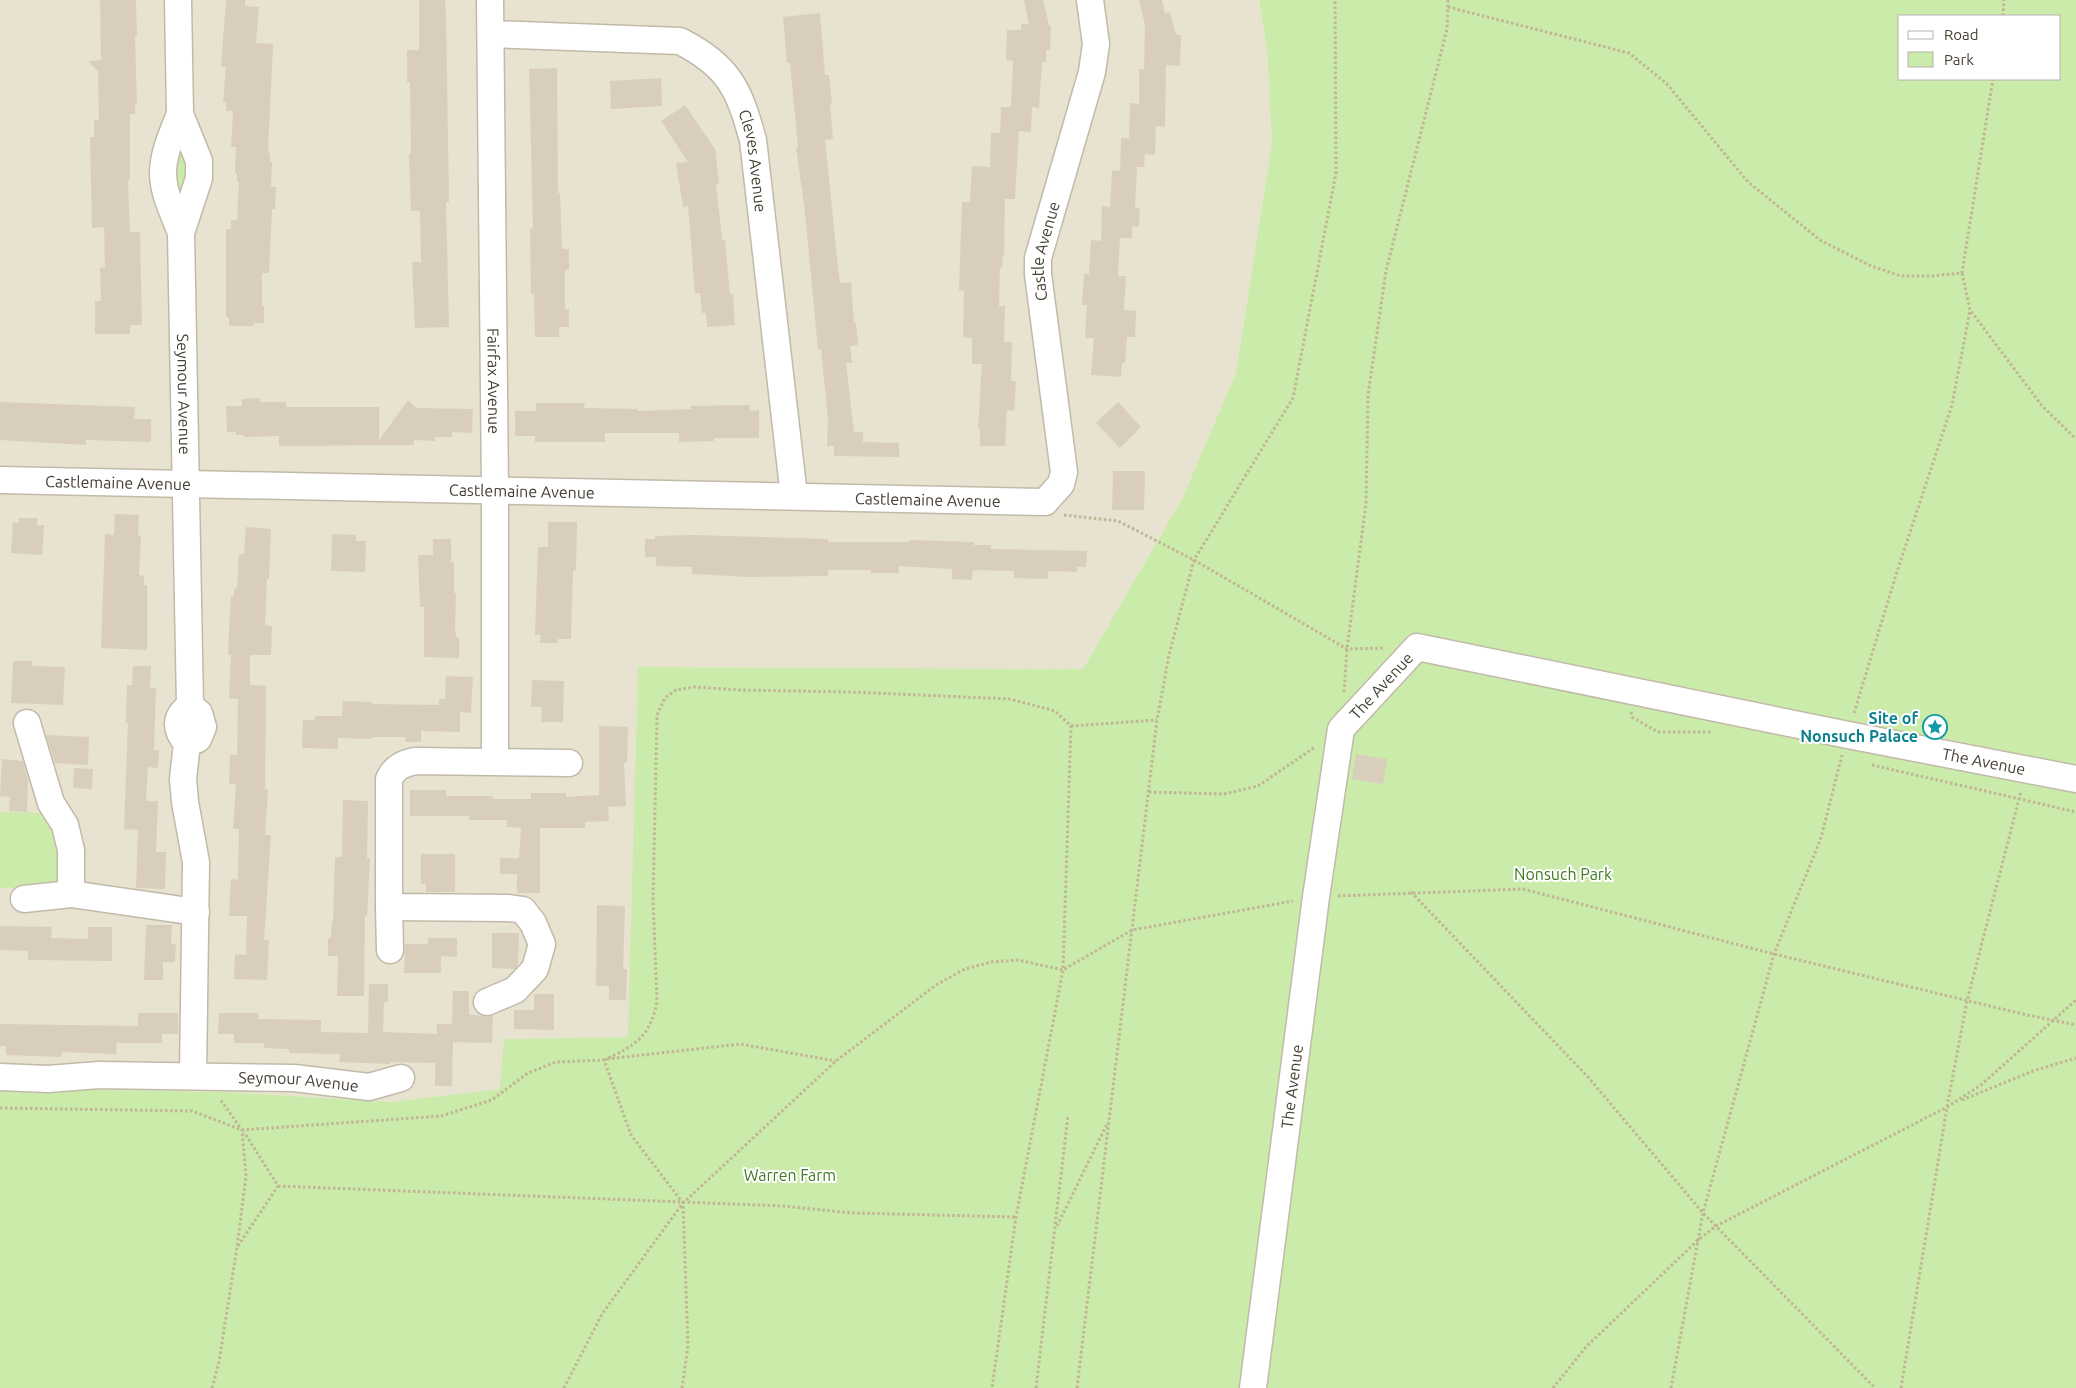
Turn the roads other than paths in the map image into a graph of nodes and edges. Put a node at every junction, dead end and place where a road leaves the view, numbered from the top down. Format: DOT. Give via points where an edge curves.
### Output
graph roads {
  1 [pos="178,0"];
  2 [pos="490,0"];
  3 [pos="1090,0"];
  4 [pos="491,34"];
  5 [pos="180,114"];
  6 [pos="180,233"];
  7 [pos="0,480"];
  8 [pos="185,485"];
  9 [pos="495,489"];
  10 [pos="794,496"];
  11 [pos="1045,502"];
  12 [pos="27,723"];
  13 [pos="495,762"];
  14 [pos="569,763"];
  15 [pos="2076,779"];
  16 [pos="71,894"];
  17 [pos="24,899"];
  18 [pos="389,907"];
  19 [pos="196,912"];
  20 [pos="390,950"];
  21 [pos="487,1002"];
  22 [pos="0,1076"];
  23 [pos="193,1076"];
  24 [pos="401,1078"];
  25 [pos="1253,1388"];
  1 -- 5 [label="street, Seymour Avenue"];
  2 -- 4 [label="street, Fairfax Avenue"];
  3 -- 11 [label="street, Castle Avenue" via="1096,44 1092,72 1038,258 1064,472 1061,484"];
  4 -- 9 [label="street, Fairfax Avenue"];
  4 -- 10 [label="street, Cleves Avenue" via="680,41 718,65 733,85 745,109 753,140"];
  5 -- 6 [label="street, Seymour Avenue" via="166,151 163,173"];
  5 -- 6 [label="street, Seymour Avenue" via="200,170"];
  6 -- 8 [label="street, Seymour Avenue"];
  7 -- 8 [label="street, Castlemaine Avenue"];
  8 -- 9 [label="street, Castlemaine Avenue"];
  8 -- 19 [label="street, Seymour Avenue" via="190,706 199,713 203,727 198,739 187,744 183,779 196,862"];
  9 -- 10 [label="street, Castlemaine Avenue"];
  9 -- 13 [label="street, Fairfax Avenue"];
  10 -- 11 [label="street, Castlemaine Avenue"];
  12 -- 16 [label="street" via="51,803 65,825 71,850"];
  13 -- 14 [label="street"];
  13 -- 18 [label="street" via="415,761 394,770 389,779"];
  15 -- 25 [label="street, The Avenue" via="2026,769 1845,746 1629,690 1417,647 1341,729 1316,897"];
  16 -- 17 [label="street"];
  16 -- 19 [label="street"];
  18 -- 20 [label="street"];
  18 -- 21 [label="street" via="522,910 533,923 542,944 535,969 515,990"];
  19 -- 23 [label="street, Seymour Avenue"];
  22 -- 23 [label="street, Seymour Avenue" via="48,1079"];
  23 -- 24 [label="street, Seymour Avenue" via="294,1078 369,1087"];
}
